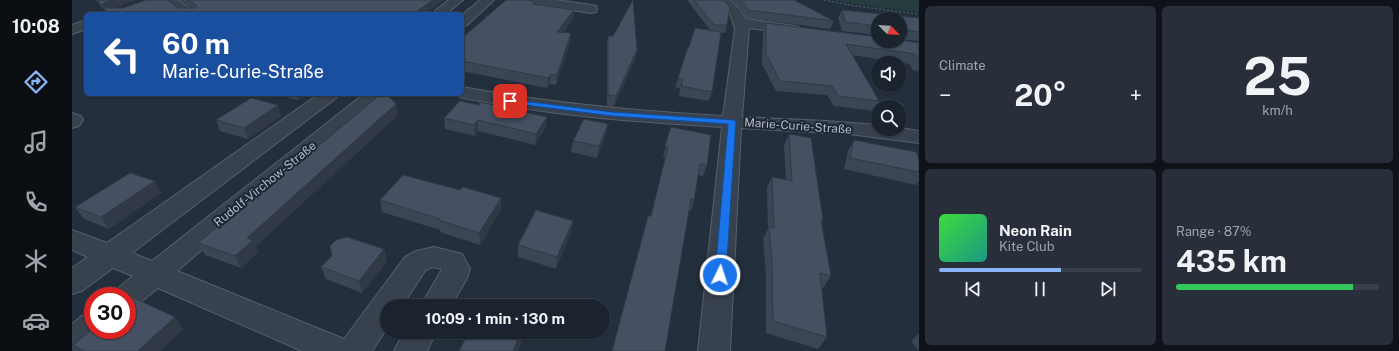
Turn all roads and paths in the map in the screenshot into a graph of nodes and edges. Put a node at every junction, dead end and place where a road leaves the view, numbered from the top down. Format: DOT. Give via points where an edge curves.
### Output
graph roads {
  1 [pos="169,0"];
  2 [pos="457,0"];
  3 [pos="488,0"];
  4 [pos="531,0"];
  5 [pos="722,0"];
  6 [pos="824,0"];
  7 [pos="591,9"];
  8 [pos="188,12"];
  9 [pos="441,12"];
  10 [pos="919,14"];
  11 [pos="464,20"];
  12 [pos="742,23"];
  13 [pos="84,25"];
  14 [pos="72,30"];
  15 [pos="811,32"];
  16 [pos="464,92"];
  17 [pos="327,96"];
  18 [pos="373,96"];
  19 [pos="732,122"];
  20 [pos="919,138"];
  21 [pos="72,239"];
  22 [pos="110,255"];
  23 [pos="154,274"];
  24 [pos="72,283"];
  25 [pos="136,289"];
  26 [pos="390,299"];
  27 [pos="440,299"];
  28 [pos="380,314"];
  29 [pos="84,332"];
  30 [pos="417,339"];
  31 [pos="72,342"];
  32 [pos="336,351"];
  33 [pos="354,351"];
  34 [pos="410,351"];
  35 [pos="714,351"];
  1 -- 8 [label="street"];
  2 -- 9 [label="street"];
  3 -- 11 [label="street"];
  4 -- 7 [label="street"];
  5 -- 12 [label="street" via="738,15"];
  6 -- 10 [label="path"];
  12 -- 15 [label="street"];
  12 -- 19 [label="street"];
  13 -- 14 [label="street"];
  16 -- 19 [label="street, Marie-Curie-Straße" via="495,99 612,114"];
  17 -- 22 [label="street"];
  18 -- 23 [label="street, Rudolf-Virchow-Straße"];
  19 -- 20 [label="street, Marie-Curie-Straße" via="811,126 902,134"];
  19 -- 35 [label="street"];
  21 -- 22 [label="street"];
  22 -- 23 [label="street"];
  22 -- 24 [label="street"];
  23 -- 25 [label="street, Rudolf-Virchow-Straße"];
  23 -- 32 [label="street"];
  26 -- 27 [label="street" via="415,264 424,258 437,256 452,261 456,269"];
  28 -- 33 [label="street"];
  29 -- 31 [label="street"];
  30 -- 34 [label="street"];
}
